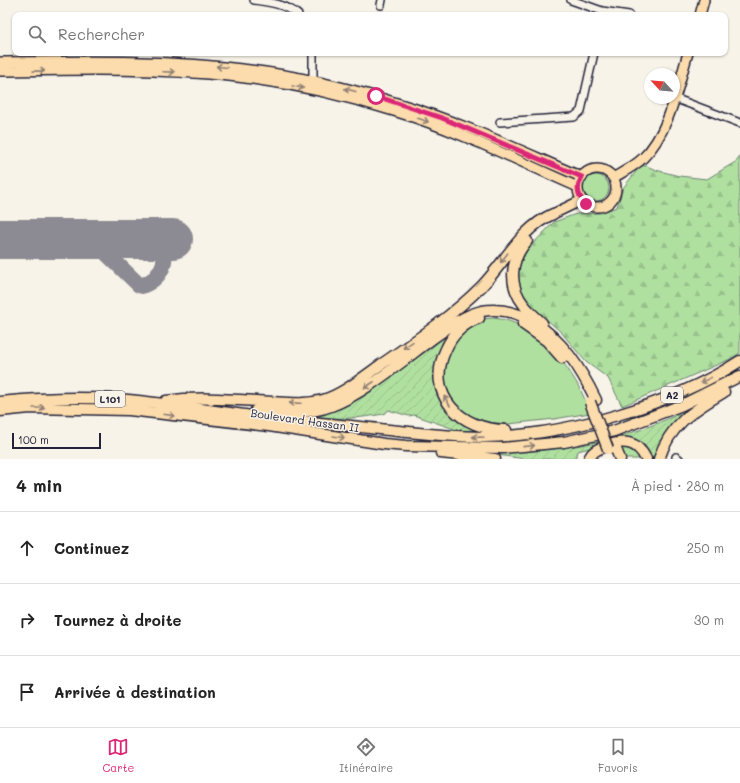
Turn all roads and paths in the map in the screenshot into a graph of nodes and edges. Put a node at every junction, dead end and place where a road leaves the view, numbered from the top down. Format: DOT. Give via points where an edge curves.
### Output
graph roads {
  1 [pos="254,0"];
  2 [pos="571,0"];
  3 [pos="704,0"];
  4 [pos="294,12"];
  5 [pos="600,12"];
  6 [pos="701,12"];
  7 [pos="313,56"];
  8 [pos="593,56"];
  9 [pos="687,56"];
  10 [pos="0,62"];
  11 [pos="0,71"];
  12 [pos="680,79"];
  13 [pos="313,81"];
  14 [pos="680,100"];
  15 [pos="672,104"];
  16 [pos="500,122"];
  17 [pos="740,123"];
  18 [pos="582,177"];
  19 [pos="612,178"];
  20 [pos="578,187"];
  21 [pos="582,200"];
  22 [pos="553,214"];
  23 [pos="555,339"];
  24 [pos="740,361"];
  25 [pos="740,376"];
  26 [pos="740,382"];
  27 [pos="593,401"];
  28 [pos="0,402"];
  29 [pos="154,403"];
  30 [pos="0,411"];
  31 [pos="219,411"];
  32 [pos="560,428"];
  33 [pos="406,446"];
  34 [pos="612,448"];
  35 [pos="495,459"];
  36 [pos="589,459"];
  37 [pos="613,459"];
  38 [pos="620,459"];
  39 [pos="646,459"];
  40 [pos="659,459"];
  1 -- 4 [label="street" via="277,4"];
  2 -- 5 [label="street"];
  3 -- 6 [label="main road"];
  7 -- 13 [label="street"];
  8 -- 16 [label="street" via="581,111 574,117"];
  9 -- 12 [label="main road"];
  13 -- 10 [label="main road, one-way" via="251,70 171,63"];
  11 -- 20 [label="main road, one-way" via="171,71 240,77 308,89 369,103 420,119"];
  18 -- 13 [label="main road, one-way" via="435,115 376,96"];
  14 -- 17 [label="street"];
  15 -- 19 [label="main road" via="665,124 650,150 635,164"];
  18 -- 19 [label="main road" via="586,172 598,169 604,170"];
  18 -- 20 [label="main road"];
  19 -- 21 [label="main road" via="615,183 614,194 607,203 602,206 591,206"];
  20 -- 21 [label="main road"];
  21 -- 22 [label="main road"];
  22 -- 23 [label="highway" via="520,249 513,272 516,292 524,306"];
  22 -- 29 [label="highway, one-way" via="527,232 481,286 455,311 352,385 331,397 302,403 195,399"];
  23 -- 27 [label="highway" via="578,368"];
  23 -- 31 [label="highway, one-way" via="541,327 517,314 495,310 482,311 457,322 373,382 330,407 303,412 231,409"];
  24 -- 32 [label="highway, Boulevard Hassan II / A2, one-way" via="705,381 632,410"];
  33 -- 25 [label="highway, Boulevard Hassan II / A2, one-way" via="502,448 564,442 605,433 682,405"];
  26 -- 40 [label="highway" via="708,401 678,424 668,438"];
  32 -- 27 [label="highway, one-way" via="492,429 471,423 458,414 445,397 440,378 441,363 452,337 465,325 481,318 501,316 516,320 538,334 556,351"];
  27 -- 34 [label="highway"];
  28 -- 29 [label="highway, Boulevard Hassan II / L101" via="104,399"];
  29 -- 31 [label="highway, Boulevard Hassan II / L101"];
  30 -- 33 [label="highway, Boulevard Hassan II, one-way" via="30,408 129,410 269,426"];
  32 -- 31 [label="highway, Boulevard Hassan II, one-way" via="500,436 450,436"];
  33 -- 35 [label="highway" via="414,450"];
  34 -- 37 [label="highway"];
  34 -- 38 [label="highway"];
  36 -- 39 [label="highway" via="595,450 622,442 640,448"];
}
